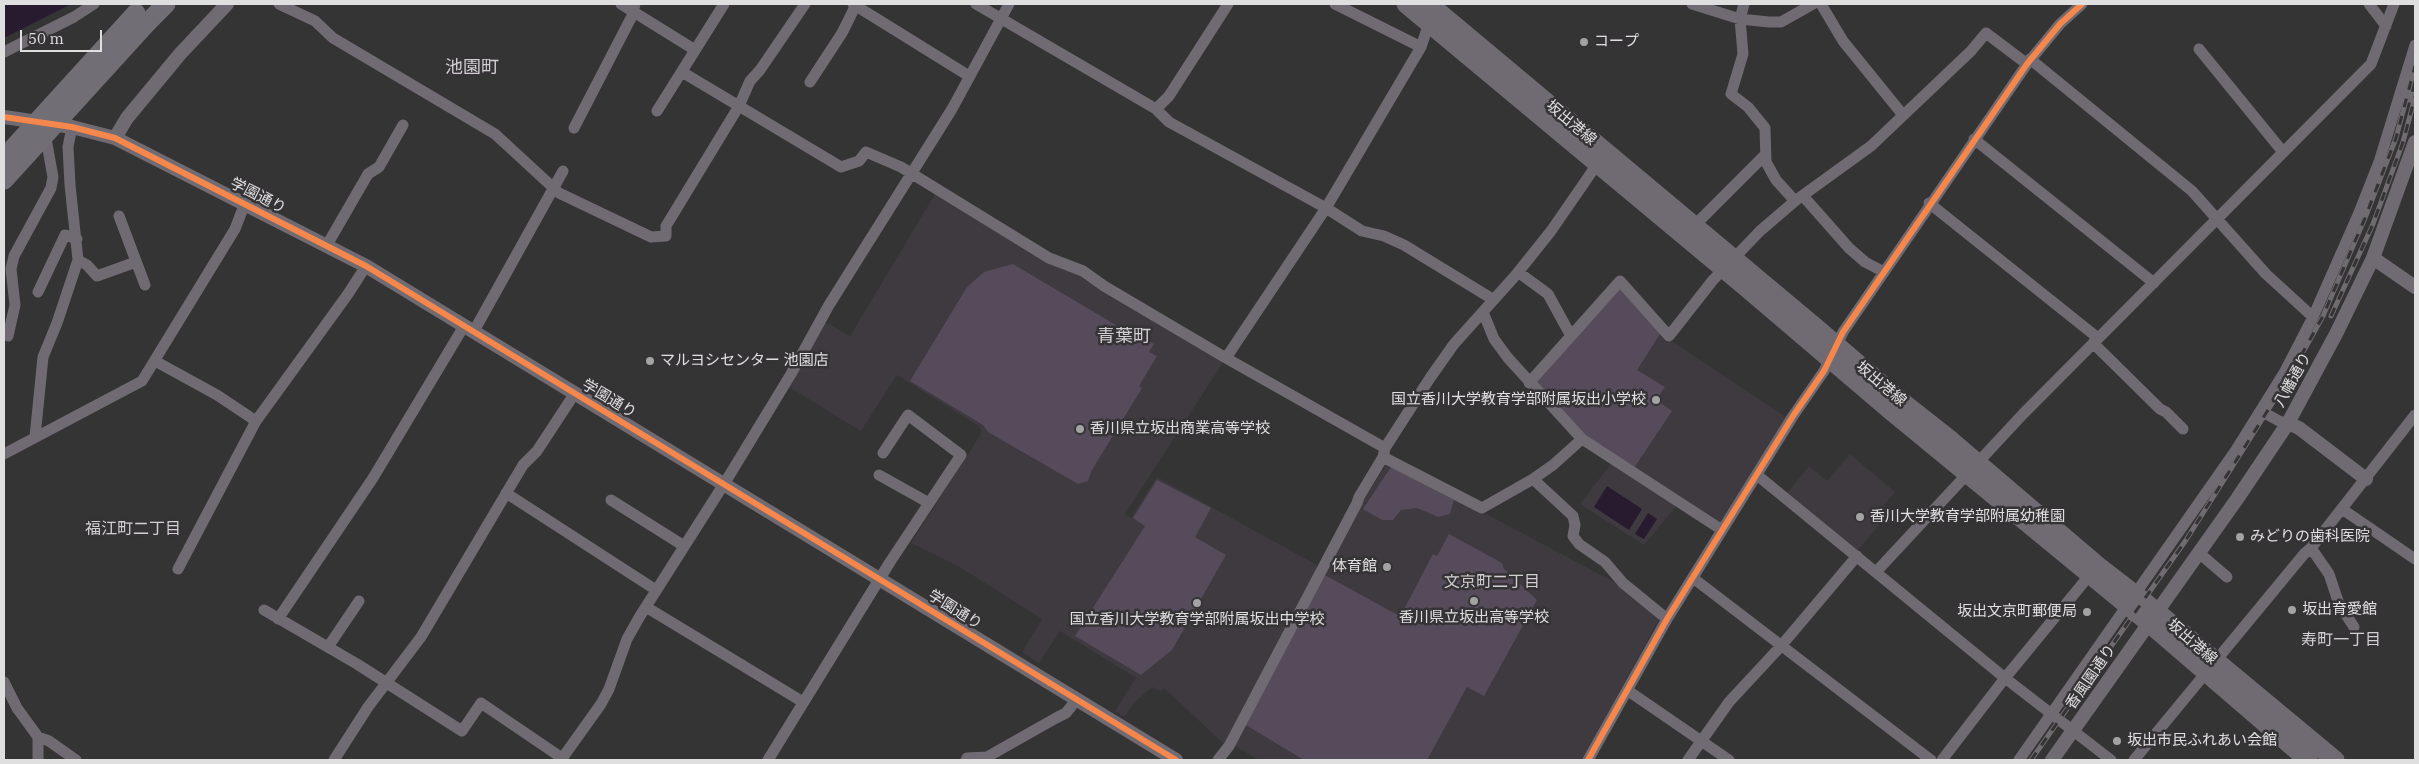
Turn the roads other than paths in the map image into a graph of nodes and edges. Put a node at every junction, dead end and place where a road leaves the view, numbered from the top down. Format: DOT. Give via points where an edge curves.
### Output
graph roads {
  1 [pos="94,4"];
  2 [pos="166,4"];
  3 [pos="227,4"];
  4 [pos="279,4"];
  5 [pos="620,4"];
  6 [pos="724,4"];
  7 [pos="805,4"];
  8 [pos="976,4"];
  9 [pos="1009,4"];
  10 [pos="1228,4"];
  11 [pos="1335,4"];
  12 [pos="1406,4"];
  13 [pos="1692,4"];
  14 [pos="1744,4"];
  15 [pos="1812,4"];
  16 [pos="1821,4"];
  17 [pos="2082,4"];
  18 [pos="2369,4"];
  19 [pos="2394,4"];
  20 [pos="854,5"];
  21 [pos="633,8"];
  22 [pos="1430,9"];
  23 [pos="143,13"];
  24 [pos="1000,18"];
  25 [pos="1740,19"];
  26 [pos="2386,26"];
  27 [pos="2415,45"];
  28 [pos="1420,47"];
  29 [pos="2199,49"];
  30 [pos="696,50"];
  31 [pos="4,52"];
  32 [pos="2028,62"];
  33 [pos="682,72"];
  34 [pos="969,76"];
  35 [pos="810,82"];
  36 [pos="2401,95"];
  37 [pos="2415,98"];
  38 [pos="739,106"];
  39 [pos="1156,109"];
  40 [pos="657,111"];
  41 [pos="1903,115"];
  42 [pos="4,117"];
  43 [pos="45,124"];
  44 [pos="403,125"];
  45 [pos="72,127"];
  46 [pos="574,128"];
  47 [pos="115,138"];
  48 [pos="1974,140"];
  49 [pos="2415,142"];
  50 [pos="2283,152"];
  51 [pos="1765,155"];
  52 [pos="4,158"];
  53 [pos="1602,158"];
  54 [pos="563,170"];
  55 [pos="912,174"];
  56 [pos="4,180"];
  57 [pos="554,188"];
  58 [pos="1799,198"];
  59 [pos="1930,203"];
  60 [pos="245,204"];
  61 [pos="1326,208"];
  62 [pos="119,216"];
  63 [pos="2215,218"];
  64 [pos="1694,226"];
  65 [pos="77,239"];
  66 [pos="327,245"];
  67 [pos="2373,258"];
  68 [pos="78,260"];
  69 [pos="136,262"];
  70 [pos="1728,264"];
  71 [pos="366,266"];
  72 [pos="1518,272"];
  73 [pos="1884,272"];
  74 [pos="2154,283"];
  75 [pos="145,285"];
  76 [pos="2415,287"];
  77 [pos="38,292"];
  78 [pos="1494,300"];
  79 [pos="1483,312"];
  80 [pos="2313,317"];
  81 [pos="469,328"];
  82 [pos="8,336"];
  83 [pos="1571,336"];
  84 [pos="2095,340"];
  85 [pos="1836,347"];
  86 [pos="1226,358"];
  87 [pos="155,361"];
  88 [pos="1529,383"];
  89 [pos="575,393"];
  90 [pos="2261,411"];
  91 [pos="2415,415"];
  92 [pos="256,421"];
  93 [pos="2288,423"];
  94 [pos="2411,428"];
  95 [pos="2183,429"];
  96 [pos="35,437"];
  97 [pos="1582,439"];
  98 [pos="883,453"];
  99 [pos="1384,453"];
  100 [pos="4,454"];
  101 [pos="1972,468"];
  102 [pos="879,475"];
  103 [pos="1757,475"];
  104 [pos="1533,479"];
  105 [pos="2366,479"];
  106 [pos="724,483"];
  107 [pos="506,493"];
  108 [pos="611,500"];
  109 [pos="929,503"];
  110 [pos="2342,509"];
  111 [pos="1722,530"];
  112 [pos="684,546"];
  113 [pos="2311,548"];
  114 [pos="2199,553"];
  115 [pos="1857,556"];
  116 [pos="2415,559"];
  117 [pos="178,569"];
  118 [pos="2094,571"];
  119 [pos="1876,572"];
  120 [pos="2227,577"];
  121 [pos="880,578"];
  122 [pos="1693,578"];
  123 [pos="656,590"];
  124 [pos="2131,600"];
  125 [pos="359,601"];
  126 [pos="646,607"];
  127 [pos="264,610"];
  128 [pos="2153,618"];
  129 [pos="278,619"];
  130 [pos="1667,619"];
  131 [pos="2354,627"];
  132 [pos="1781,646"];
  133 [pos="328,648"];
  134 [pos="2211,667"];
  135 [pos="2004,678"];
  136 [pos="4,682"];
  137 [pos="386,683"];
  138 [pos="1627,690"];
  139 [pos="1076,699"];
  140 [pos="803,702"];
  141 [pos="2050,714"];
  142 [pos="2072,731"];
  143 [pos="38,737"];
  144 [pos="1700,741"];
  145 [pos="1168,758"];
  146 [pos="561,759"];
  147 [pos="38,760"];
  148 [pos="76,760"];
  149 [pos="334,760"];
  150 [pos="768,760"];
  151 [pos="966,760"];
  152 [pos="1218,760"];
  153 [pos="1588,760"];
  154 [pos="1688,760"];
  155 [pos="1729,760"];
  156 [pos="1931,760"];
  157 [pos="1943,760"];
  158 [pos="2019,760"];
  159 [pos="2052,760"];
  160 [pos="2111,760"];
  161 [pos="2134,760"];
  162 [pos="2308,760"];
  163 [pos="2335,760"];
  1 -- 31 [label="street"];
  2 -- 23 [label="highway"];
  3 -- 47 [label="street" via="180,54"];
  4 -- 57 [label="street" via="315,21 333,38 496,134"];
  5 -- 21 [label="street"];
  6 -- 30 [label="street"];
  7 -- 38 [label="street" via="750,81"];
  8 -- 24 [label="street"];
  9 -- 24 [label="street"];
  10 -- 39 [label="street" via="1169,96"];
  11 -- 28 [label="street"];
  12 -- 22 [label="main road, 坂出港線"];
  13 -- 25 [label="street"];
  14 -- 25 [label="street"];
  15 -- 25 [label="street" via="1781,22"];
  16 -- 41 [label="street" via="1843,41"];
  17 -- 32 [label="street"];
  18 -- 26 [label="street"];
  19 -- 26 [label="street"];
  20 -- 34 [label="street"];
  20 -- 35 [label="street" via="842,32"];
  21 -- 30 [label="street"];
  21 -- 46 [label="street"];
  22 -- 28 [label="street"];
  22 -- 53 [label="main road, 坂出港線"];
  23 -- 52 [label="highway, bridge"];
  23 -- 56 [label="highway, bridge"];
  24 -- 34 [label="street"];
  24 -- 39 [label="street"];
  25 -- 51 [label="street" via="1743,54 1731,94 1748,107 1764,128"];
  26 -- 50 [label="street" via="2371,64"];
  27 -- 36 [label="street"];
  28 -- 61 [label="street"];
  29 -- 50 [label="street"];
  30 -- 33 [label="street"];
  32 -- 41 [label="street" via="1986,33"];
  32 -- 48 [label="street"];
  32 -- 63 [label="street" via="2187,187"];
  33 -- 38 [label="street"];
  33 -- 40 [label="street"];
  34 -- 55 [label="street"];
  36 -- 37 [label="street"];
  36 -- 80 [label="street" via="2358,216"];
  38 -- 55 [label="street" via="841,167 859,161 866,152"];
  38 -- 57 [label="street" via="666,226 666,236 651,237 636,231"];
  39 -- 61 [label="street" via="1169,122"];
  41 -- 58 [label="street" via="1871,146"];
  42 -- 43 [label="street, 学園通り"];
  43 -- 45 [label="street, 学園通り"];
  43 -- 82 [label="street" via="53,177 51,188 14,256 11,269 15,305"];
  44 -- 66 [label="street" via="379,167 368,174"];
  45 -- 47 [label="street, 学園通り"];
  45 -- 65 [label="street" via="68,147"];
  47 -- 60 [label="street, 学園通り"];
  48 -- 59 [label="street"];
  48 -- 74 [label="street"];
  49 -- 67 [label="street, 八幡通り"];
  50 -- 63 [label="street"];
  51 -- 58 [label="street" via="1776,180"];
  51 -- 64 [label="street"];
  53 -- 64 [label="main road, 坂出港線"];
  53 -- 70 [label="main road, 坂出港線"];
  53 -- 72 [label="street"];
  54 -- 57 [label="street"];
  55 -- 86 [label="street" via="1048,258 1084,270 1104,286"];
  55 -- 106 [label="street" via="829,305"];
  57 -- 81 [label="street"];
  58 -- 70 [label="street"];
  58 -- 73 [label="street" via="1865,262"];
  59 -- 73 [label="street"];
  59 -- 84 [label="street"];
  60 -- 66 [label="street, 学園通り"];
  60 -- 87 [label="street" via="236,229"];
  61 -- 78 [label="street" via="1362,231 1404,245"];
  61 -- 86 [label="street"];
  62 -- 69 [label="street"];
  63 -- 74 [label="street"];
  63 -- 80 [label="street" via="2266,274"];
  64 -- 70 [label="main road, 坂出港線"];
  65 -- 68 [label="street"];
  65 -- 77 [label="street" via="65,234"];
  66 -- 71 [label="street, 学園通り"];
  67 -- 76 [label="street"];
  67 -- 93 [label="street, 八幡通り"];
  68 -- 69 [label="street" via="97,276"];
  68 -- 96 [label="street" via="43,357"];
  69 -- 75 [label="street"];
  70 -- 83 [label="street" via="1669,336 1620,281"];
  70 -- 85 [label="main road, 坂出港線"];
  71 -- 81 [label="street, 学園通り"];
  71 -- 92 [label="street"];
  72 -- 78 [label="street"];
  72 -- 83 [label="street" via="1548,294"];
  73 -- 85 [label="street"];
  74 -- 84 [label="street"];
  78 -- 79 [label="street"];
  79 -- 88 [label="street" via="1494,339"];
  79 -- 99 [label="street" via="1454,344"];
  80 -- 90 [label="street"];
  81 -- 89 [label="street, 学園通り"];
  81 -- 129 [label="street"];
  83 -- 88 [label="street"];
  84 -- 95 [label="street" via="2160,410"];
  84 -- 101 [label="street"];
  85 -- 101 [label="main road, 坂出港線"];
  85 -- 103 [label="street"];
  86 -- 99 [label="street"];
  87 -- 92 [label="street" via="217,394"];
  87 -- 96 [label="street" via="142,381"];
  88 -- 97 [label="street"];
  89 -- 106 [label="street, 学園通り"];
  89 -- 107 [label="street"];
  90 -- 93 [label="street"];
  90 -- 124 [label="street"];
  91 -- 94 [label="street"];
  92 -- 117 [label="street"];
  93 -- 105 [label="street" via="2300,428"];
  93 -- 114 [label="street, 八幡通り"];
  94 -- 105 [label="street"];
  96 -- 100 [label="street"];
  97 -- 104 [label="street"];
  97 -- 111 [label="street"];
  98 -- 109 [label="street" via="908,416 962,455"];
  99 -- 104 [label="street" via="1482,508"];
  99 -- 152 [label="street" via="1229,746"];
  101 -- 118 [label="main road, 坂出港線"];
  101 -- 119 [label="street"];
  102 -- 109 [label="street"];
  103 -- 111 [label="street"];
  103 -- 115 [label="street"];
  104 -- 130 [label="street" via="1573,516 1573,536 1579,544 1605,562 1623,583"];
  105 -- 110 [label="street"];
  106 -- 112 [label="street"];
  106 -- 121 [label="street, 学園通り"];
  107 -- 123 [label="street"];
  107 -- 137 [label="street" via="421,637"];
  108 -- 112 [label="street"];
  109 -- 121 [label="street"];
  110 -- 113 [label="street"];
  110 -- 116 [label="street"];
  111 -- 122 [label="street"];
  112 -- 123 [label="street"];
  113 -- 131 [label="street" via="2329,574 2339,604"];
  113 -- 134 [label="street"];
  114 -- 120 [label="street"];
  114 -- 128 [label="street, 八幡通り"];
  115 -- 119 [label="street"];
  115 -- 132 [label="street"];
  118 -- 124 [label="main road, 坂出港線"];
  118 -- 135 [label="street"];
  119 -- 135 [label="street"];
  121 -- 139 [label="street, 学園通り"];
  121 -- 140 [label="street"];
  122 -- 130 [label="street"];
  122 -- 132 [label="street"];
  123 -- 126 [label="street"];
  124 -- 128 [label="main road, 坂出港線"];
  124 -- 141 [label="street"];
  125 -- 133 [label="street"];
  126 -- 140 [label="street"];
  126 -- 146 [label="street" via="627,639 609,689"];
  127 -- 129 [label="street"];
  128 -- 134 [label="main road, 坂出港線"];
  128 -- 142 [label="street, 香風園通り"];
  129 -- 133 [label="street"];
  130 -- 138 [label="street"];
  132 -- 144 [label="street" via="1729,702"];
  132 -- 156 [label="street"];
  133 -- 137 [label="street"];
  134 -- 161 [label="street"];
  134 -- 162 [label="main road, 坂出港線"];
  134 -- 163 [label="main road, 坂出港線"];
  135 -- 141 [label="street"];
  135 -- 157 [label="street"];
  136 -- 143 [label="street" via="17,708"];
  137 -- 146 [label="street" via="462,731 481,703"];
  137 -- 149 [label="street"];
  138 -- 144 [label="street"];
  138 -- 153 [label="street"];
  139 -- 145 [label="street, 学園通り"];
  139 -- 151 [label="street" via="1061,716 987,757"];
  140 -- 150 [label="street"];
  141 -- 142 [label="street"];
  141 -- 158 [label="street"];
  142 -- 159 [label="street, 香風園通り"];
  142 -- 160 [label="street"];
  143 -- 147 [label="street"];
  143 -- 148 [label="street"];
  144 -- 154 [label="street"];
  144 -- 155 [label="street"];
}
